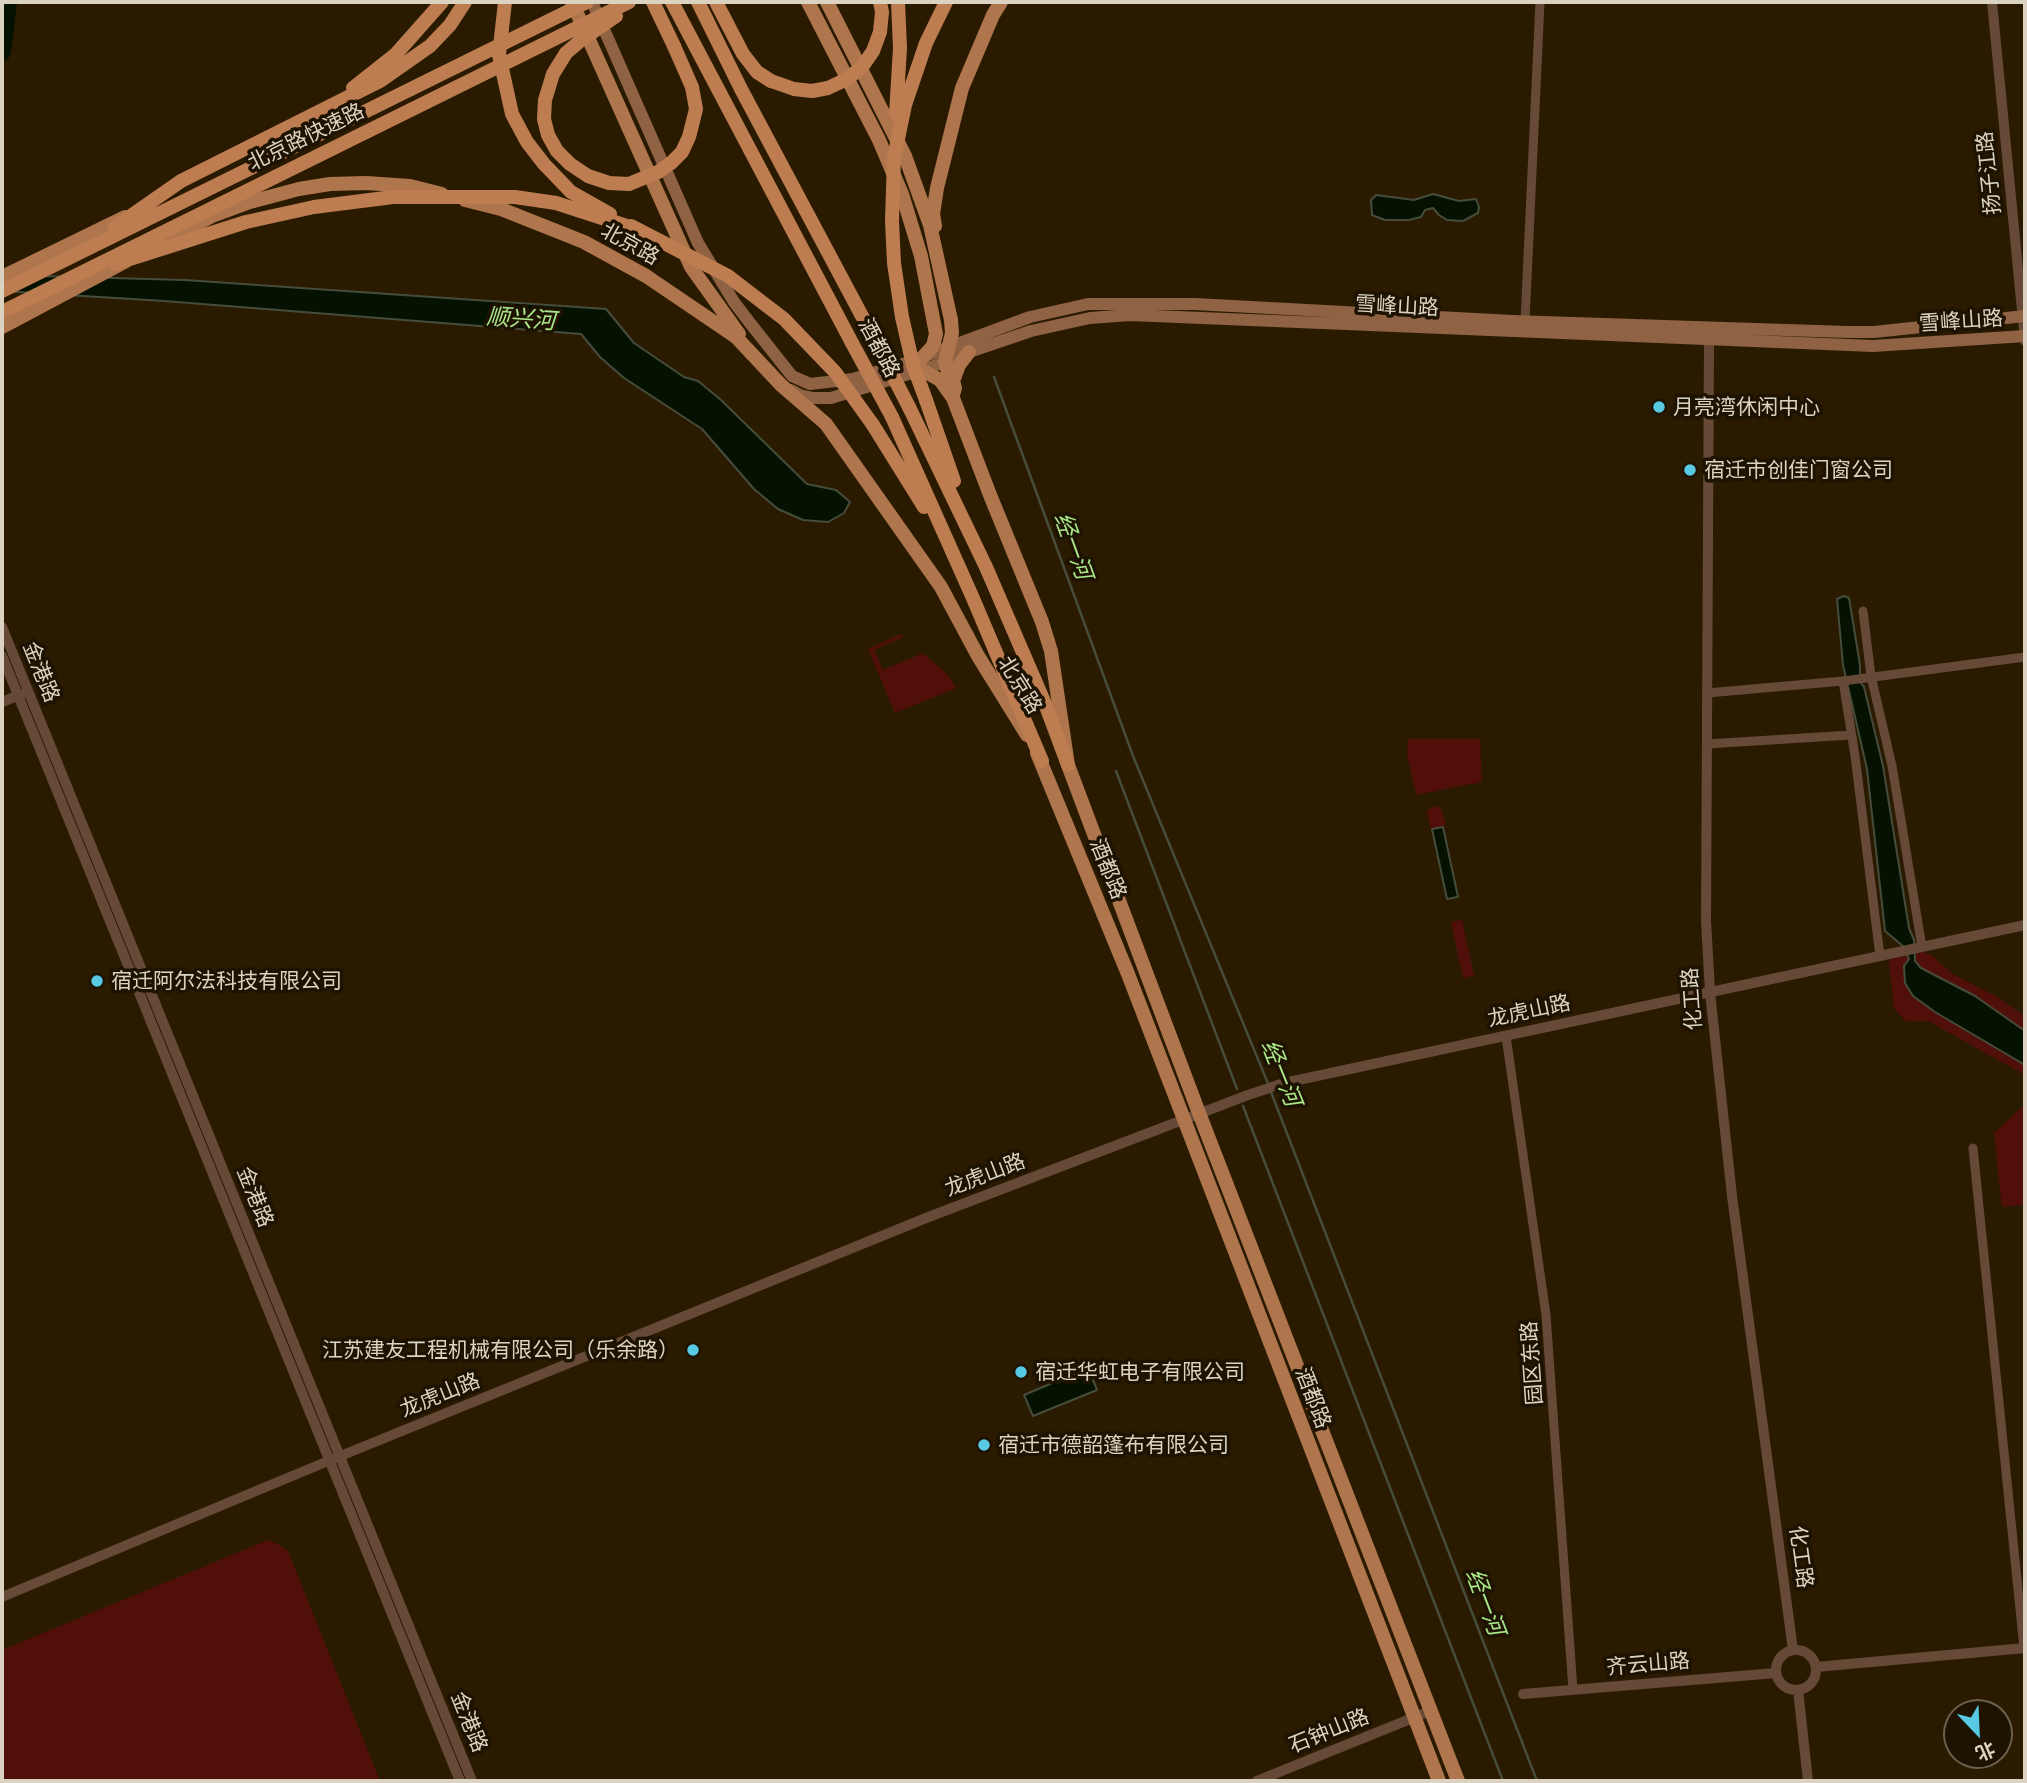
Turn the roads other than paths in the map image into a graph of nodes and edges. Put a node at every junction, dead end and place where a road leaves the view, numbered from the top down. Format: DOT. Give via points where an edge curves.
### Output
graph roads {
  1 [pos="434,2"];
  2 [pos="442,2"];
  3 [pos="465,2"];
  4 [pos="505,2"];
  5 [pos="572,2"];
  6 [pos="589,2"];
  7 [pos="629,2"];
  8 [pos="637,2"];
  9 [pos="653,2"];
  10 [pos="673,2"];
  11 [pos="698,2"];
  12 [pos="716,2"];
  13 [pos="808,2"];
  14 [pos="827,2"];
  15 [pos="880,2"];
  16 [pos="898,2"];
  17 [pos="946,2"];
  18 [pos="1001,2"];
  19 [pos="1540,2"];
  20 [pos="1992,2"];
  21 [pos="313,116"];
  22 [pos="894,158"];
  23 [pos="639,230"];
  24 [pos="938,255"];
  25 [pos="74,256"];
  26 [pos="2,277"];
  27 [pos="2,292"];
  28 [pos="22,302"];
  29 [pos="2,312"];
  30 [pos="2024,316"];
  31 [pos="1525,321"];
  32 [pos="2,327"];
  33 [pos="2025,336"];
  34 [pos="1709,341"];
  35 [pos="2025,341"];
  36 [pos="967,345"];
  37 [pos="949,346"];
  38 [pos="757,359"];
  39 [pos="945,362"];
  40 [pos="922,363"];
  41 [pos="825,384"];
  42 [pos="781,385"];
  43 [pos="813,398"];
  44 [pos="961,413"];
  45 [pos="827,424"];
  46 [pos="957,562"];
  47 [pos="986,567"];
  48 [pos="1863,611"];
  49 [pos="2,627"];
  50 [pos="2,656"];
  51 [pos="2025,657"];
  52 [pos="1871,676"];
  53 [pos="1843,681"];
  54 [pos="21,688"];
  55 [pos="2,690"];
  56 [pos="1707,693"];
  57 [pos="2,702"];
  58 [pos="1852,735"];
  59 [pos="1707,744"];
  60 [pos="1042,761"];
  61 [pos="1068,765"];
  62 [pos="2025,925"];
  63 [pos="1922,947"];
  64 [pos="1880,956"];
  65 [pos="1710,992"];
  66 [pos="1506,1036"];
  67 [pos="1199,1113"];
  68 [pos="1182,1119"];
  69 [pos="1973,1148"];
  70 [pos="334,1459"];
  71 [pos="2,1597"];
  72 [pos="2024,1648"];
  73 [pos="1793,1650"];
  74 [pos="1816,1667"];
  75 [pos="1776,1673"];
  76 [pos="1573,1690"];
  77 [pos="1798,1690"];
  78 [pos="1522,1694"];
  79 [pos="1430,1711"];
  80 [pos="1415,1717"];
  81 [pos="460,1781"];
  82 [pos="472,1781"];
  83 [pos="1257,1781"];
  84 [pos="1440,1781"];
  85 [pos="1458,1781"];
  86 [pos="1808,1781"];
  1 -- 26 [label="main road" via="404,48 329,111"];
  2 -- 21 [label="highway, bridge" via="396,54"];
  3 -- 21 [label="highway, bridge" via="450,25 405,65"];
  4 -- 23 [label="highway, bridge" via="499,54 512,114 527,142 571,192"];
  5 -- 38 [label="main road" via="691,267"];
  6 -- 25 [label="highway, 北京路快速路, bridge"];
  6 -- 41 [label="main road" via="698,243 727,290 792,376 810,384"];
  7 -- 28 [label="highway, 北京路快速路, bridge"];
  8 -- 9 [label="highway, bridge" via="566,53 545,100 544,119 557,151 588,176 609,183 629,184 677,158 689,137 696,109 692,87"];
  10 -- 46 [label="highway, 酒都路, bridge" via="892,417"];
  11 -- 47 [label="highway, 酒都路, bridge" via="872,333"];
  12 -- 15 [label="highway, bridge" via="757,72 794,89 812,91 847,79 862,66 880,32"];
  13 -- 40 [label="main road" via="902,194 921,256 936,334"];
  14 -- 24 [label="main road" via="905,156"];
  16 -- 22 [label="highway, bridge"];
  17 -- 22 [label="highway, bridge" via="905,105"];
  18 -- 24 [label="main road" via="962,88 950,127 933,214"];
  19 -- 31 [label="street"];
  20 -- 30 [label="street, 扬子江路"];
  21 -- 25 [label="highway, bridge" via="181,181"];
  22 -- 47 [label="highway, bridge" via="894,262 902,317 913,365"];
  23 -- 28 [label="highway, bridge" via="556,203 515,197 393,197 314,206 122,260"];
  23 -- 46 [label="highway, bridge" via="728,276 784,319 835,372"];
  24 -- 37 [label="main road" via="951,320"];
  25 -- 27 [label="highway, 北京路快速路, bridge"];
  28 -- 29 [label="highway, 北京路快速路, bridge"];
  30 -- 31 [label="main road, 雪峰山路" via="1874,332"];
  30 -- 33 [label="street, 扬子江路"];
  31 -- 36 [label="main road, 雪峰山路" via="1100,303 1053,310"];
  32 -- 38 [label="main road, 北京路" via="212,216 299,189 366,183 410,186 501,209 584,242 646,276 736,337"];
  33 -- 34 [label="main road, 雪峰山路" via="1873,346"];
  33 -- 35 [label="street, 扬子江路"];
  34 -- 36 [label="main road, 雪峰山路" via="1130,315 1063,323"];
  34 -- 56 [label="street, 化工路"];
  36 -- 37 [label="main road"];
  36 -- 39 [label="main road, 雪峰山路"];
  36 -- 44 [label="main road" via="953,381"];
  37 -- 39 [label="main road"];
  37 -- 40 [label="main road"];
  38 -- 42 [label="main road, 北京路"];
  39 -- 40 [label="main road, 雪峰山路"];
  39 -- 44 [label="main road"];
  40 -- 41 [label="main road"];
  40 -- 43 [label="main road, 雪峰山路" via="848,394"];
  40 -- 44 [label="main road" via="947,387"];
  41 -- 43 [label="main road"];
  42 -- 43 [label="main road, 雪峰山路"];
  42 -- 45 [label="main road, 北京路"];
  43 -- 45 [label="main road"];
  44 -- 61 [label="main road" via="1051,651"];
  45 -- 60 [label="main road, 北京路" via="941,587"];
  46 -- 60 [label="highway, 酒都路"];
  47 -- 61 [label="highway, 酒都路"];
  48 -- 52 [label="street"];
  49 -- 54 [label="street, 金港路"];
  50 -- 54 [label="street, 金港路"];
  51 -- 52 [label="street"];
  52 -- 53 [label="street"];
  52 -- 63 [label="street" via="1892,766"];
  53 -- 56 [label="street"];
  53 -- 58 [label="street"];
  54 -- 55 [label="street"];
  54 -- 57 [label="street"];
  54 -- 70 [label="street, 金港路"];
  56 -- 59 [label="street, 化工路"];
  58 -- 59 [label="street"];
  58 -- 64 [label="street"];
  59 -- 65 [label="street, 化工路"];
  60 -- 68 [label="main road, 酒都路"];
  61 -- 67 [label="main road, 酒都路"];
  62 -- 63 [label="street, 龙虎山路"];
  63 -- 64 [label="street, 龙虎山路"];
  64 -- 65 [label="street, 龙虎山路"];
  65 -- 66 [label="street, 龙虎山路"];
  65 -- 73 [label="street, 化工路" via="1732,1196"];
  66 -- 67 [label="street, 龙虎山路" via="1284,1083"];
  66 -- 76 [label="street, 园区东路" via="1546,1315"];
  67 -- 68 [label="street, 龙虎山路"];
  67 -- 79 [label="main road, 酒都路"];
  68 -- 70 [label="street, 龙虎山路"];
  68 -- 80 [label="main road, 酒都路"];
  69 -- 72 [label="street"];
  70 -- 71 [label="street, 龙虎山路"];
  70 -- 81 [label="street, 金港路"];
  70 -- 82 [label="street, 金港路"];
  72 -- 74 [label="street"];
  73 -- 74 [label="street" via="1808,1654"];
  73 -- 75 [label="street" via="1781,1655"];
  74 -- 77 [label="street" via="1813,1680"];
  75 -- 76 [label="street, 齐云山路"];
  75 -- 77 [label="street" via="1784,1686"];
  76 -- 78 [label="street, 齐云山路"];
  77 -- 86 [label="street"];
  79 -- 80 [label="street, 石钟山路"];
  79 -- 85 [label="main road, 酒都路"];
  80 -- 83 [label="street, 石钟山路"];
  80 -- 84 [label="main road, 酒都路"];
}
